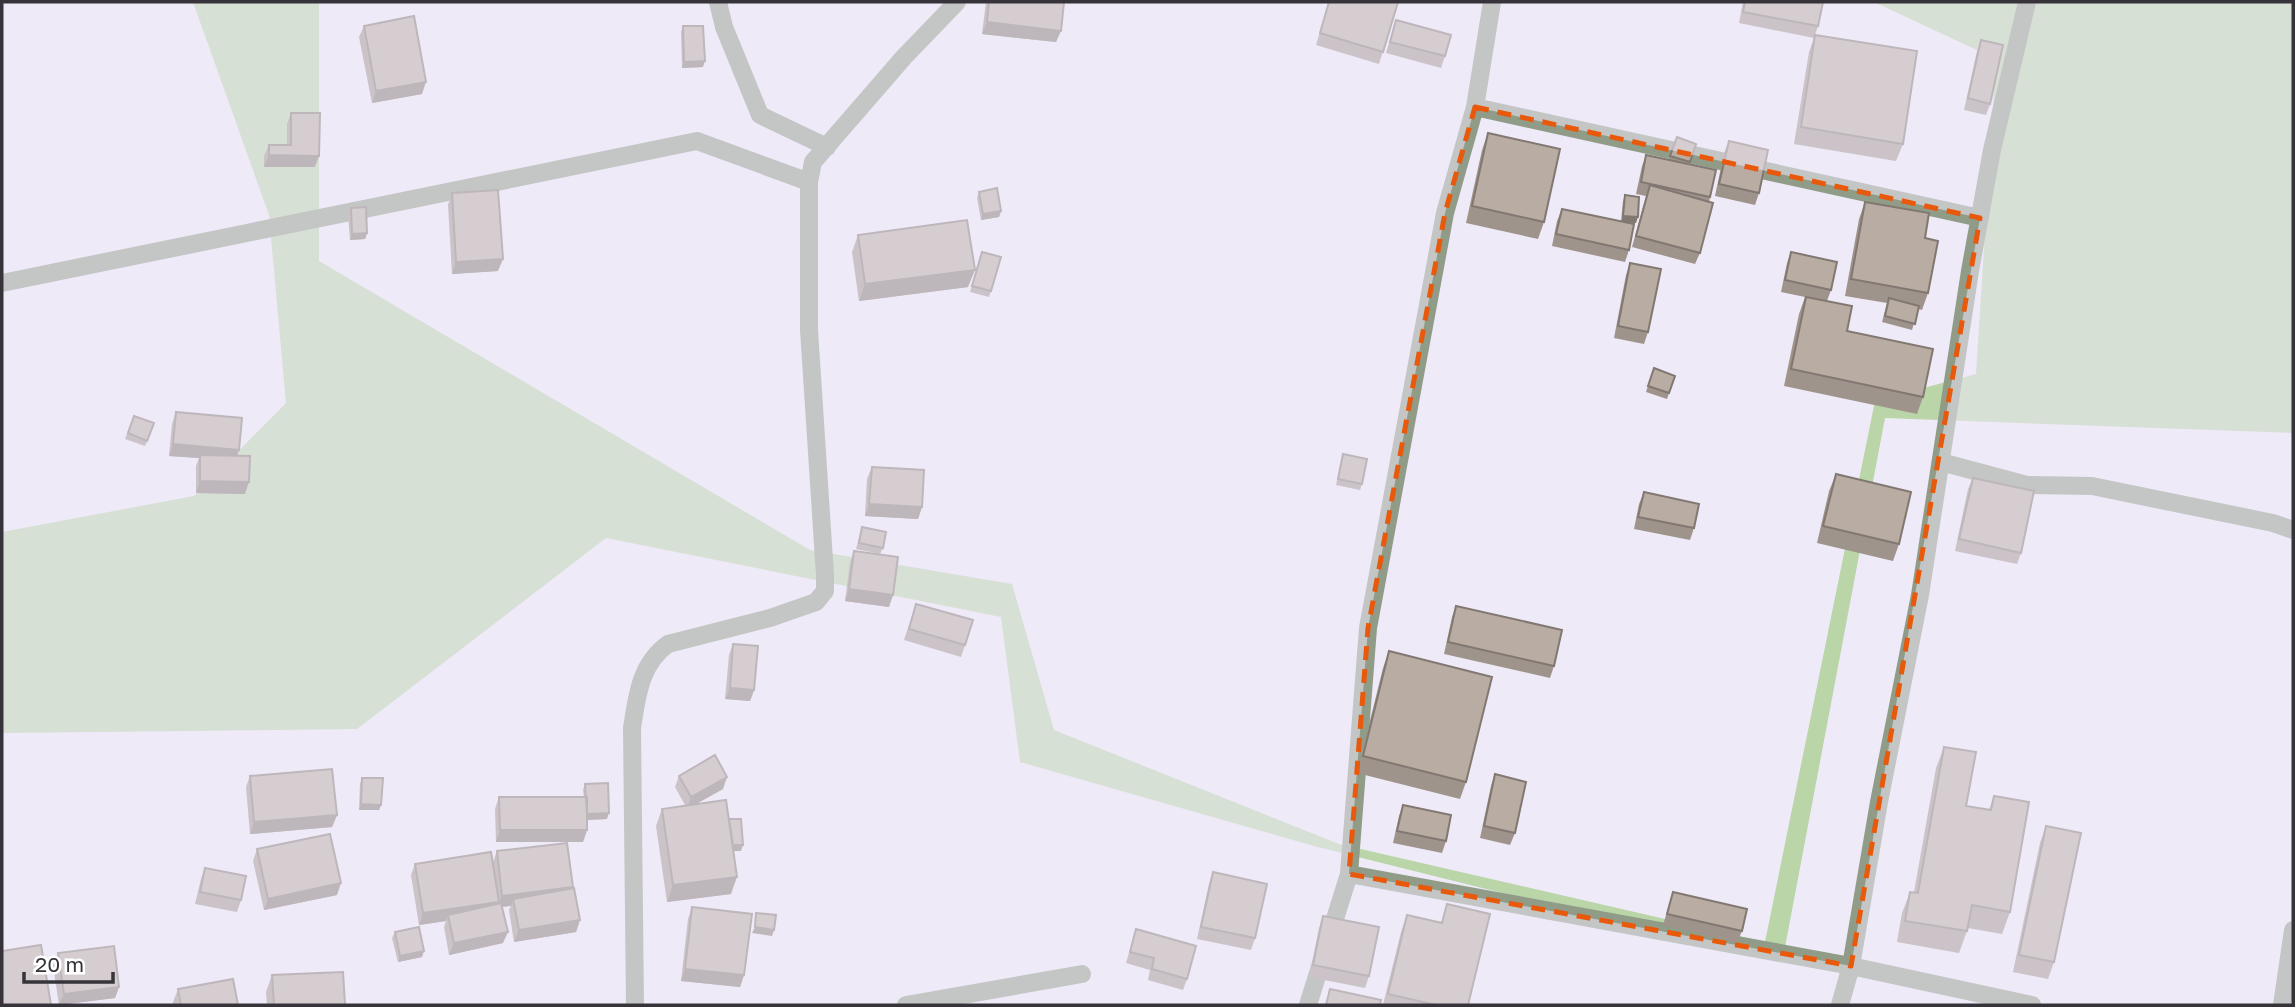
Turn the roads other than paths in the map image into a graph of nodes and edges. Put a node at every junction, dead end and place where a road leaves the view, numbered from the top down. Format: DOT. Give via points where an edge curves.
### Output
graph roads {
  1 [pos="718,2"];
  2 [pos="957,2"];
  3 [pos="1492,2"];
  4 [pos="2027,2"];
  5 [pos="1475,107"];
  6 [pos="827,147"];
  7 [pos="809,182"];
  8 [pos="1980,218"];
  9 [pos="2,284"];
  10 [pos="1941,461"];
  11 [pos="2293,530"];
  12 [pos="1349,874"];
  13 [pos="2293,930"];
  14 [pos="1851,966"];
  15 [pos="1082,974"];
  16 [pos="635,1005"];
  17 [pos="906,1005"];
  18 [pos="1308,1005"];
  19 [pos="1840,1005"];
  20 [pos="2032,1005"];
  21 [pos="2282,1005"];
  1 -- 6 [label="street" via="760,115"];
  2 -- 6 [label="street"];
  3 -- 5 [label="street"];
  4 -- 8 [label="street"];
  5 -- 8 [label="street"];
  5 -- 12 [label="street" via="1446,213 1368,628"];
  6 -- 7 [label="street" via="813,162"];
  7 -- 9 [label="street" via="697,141"];
  7 -- 16 [label="street" via="809,330 824,591 816,602 781,614 668,644 647,666 638,687 632,728"];
  8 -- 10 [label="street"];
  10 -- 11 [label="street" via="2027,485 2092,486"];
  10 -- 14 [label="street"];
  12 -- 14 [label="street"];
  12 -- 18 [label="street"];
  13 -- 21 [label="street"];
  14 -- 19 [label="street"];
  14 -- 20 [label="street"];
  15 -- 17 [label="street"];
}
